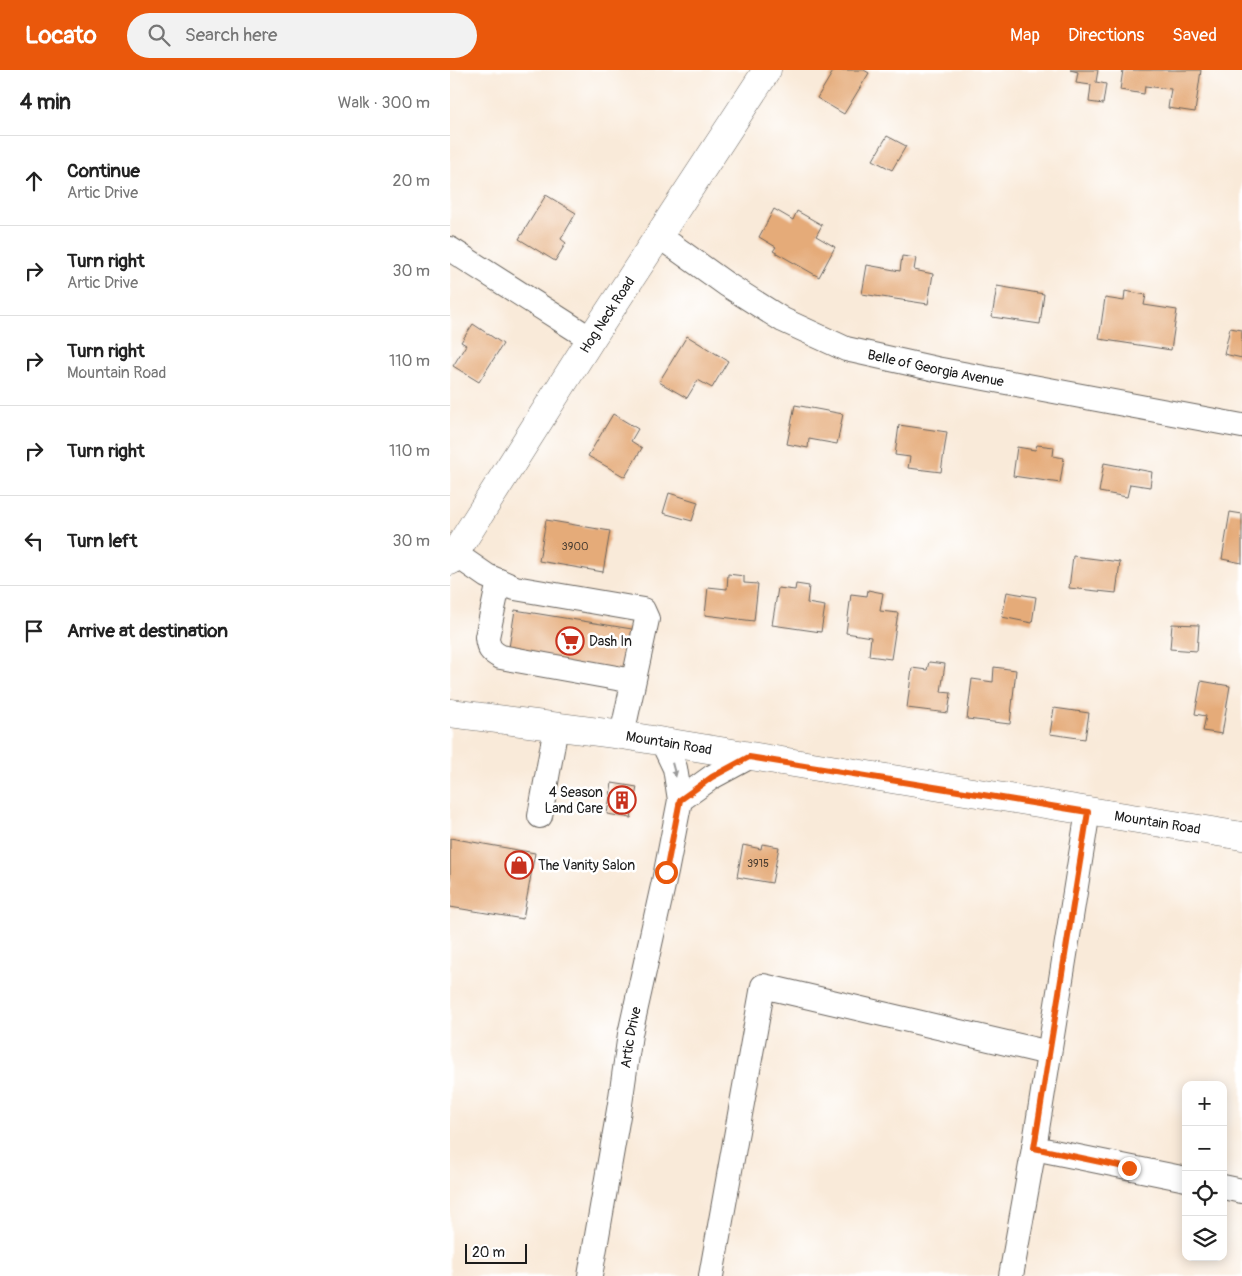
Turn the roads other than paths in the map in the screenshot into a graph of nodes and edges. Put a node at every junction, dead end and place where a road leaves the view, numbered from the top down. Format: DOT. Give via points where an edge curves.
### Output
graph roads {
  1 [pos="767,70"];
  2 [pos="659,236"];
  3 [pos="450,248"];
  4 [pos="590,339"];
  5 [pos="1242,426"];
  6 [pos="455,548"];
  7 [pos="499,581"];
  8 [pos="634,681"];
  9 [pos="450,713"];
  10 [pos="556,727"];
  11 [pos="622,735"];
  12 [pos="663,743"];
  13 [pos="749,757"];
  14 [pos="680,800"];
  15 [pos="1088,812"];
  16 [pos="540,816"];
  17 [pos="1242,836"];
  18 [pos="1049,1054"];
  19 [pos="1034,1148"];
  20 [pos="1182,1179"];
  21 [pos="1227,1188"];
  22 [pos="1242,1191"];
  23 [pos="590,1276"];
  24 [pos="711,1276"];
  25 [pos="1011,1276"];
  1 -- 2 [label="main road, Hog Neck Road"];
  2 -- 4 [label="main road, Hog Neck Road"];
  2 -- 5 [label="street, Belle of Georgia Avenue" via="783,320 846,349"];
  3 -- 4 [label="street"];
  4 -- 6 [label="main road, Hog Neck Road"];
  6 -- 7 [label="street" via="487,576"];
  7 -- 8 [label="street" via="487,637 492,652 501,657"];
  7 -- 8 [label="street" via="515,588 643,610 647,620"];
  8 -- 11 [label="street"];
  9 -- 10 [label="main road, Mountain Road"];
  10 -- 11 [label="main road, Mountain Road"];
  10 -- 16 [label="street"];
  11 -- 12 [label="main road, Mountain Road"];
  12 -- 13 [label="main road, Mountain Road"];
  12 -- 14 [label="street, Artic Drive, one-way" via="674,768"];
  13 -- 14 [label="street" via="712,777"];
  13 -- 15 [label="main road, Mountain Road"];
  14 -- 23 [label="street, Artic Drive" via="630,1034"];
  15 -- 17 [label="main road, Mountain Road"];
  15 -- 18 [label="street"];
  18 -- 19 [label="street"];
  18 -- 24 [label="street" via="763,986"];
  19 -- 20 [label="street"];
  19 -- 25 [label="street"];
  21 -- 22 [label="street"];
}
